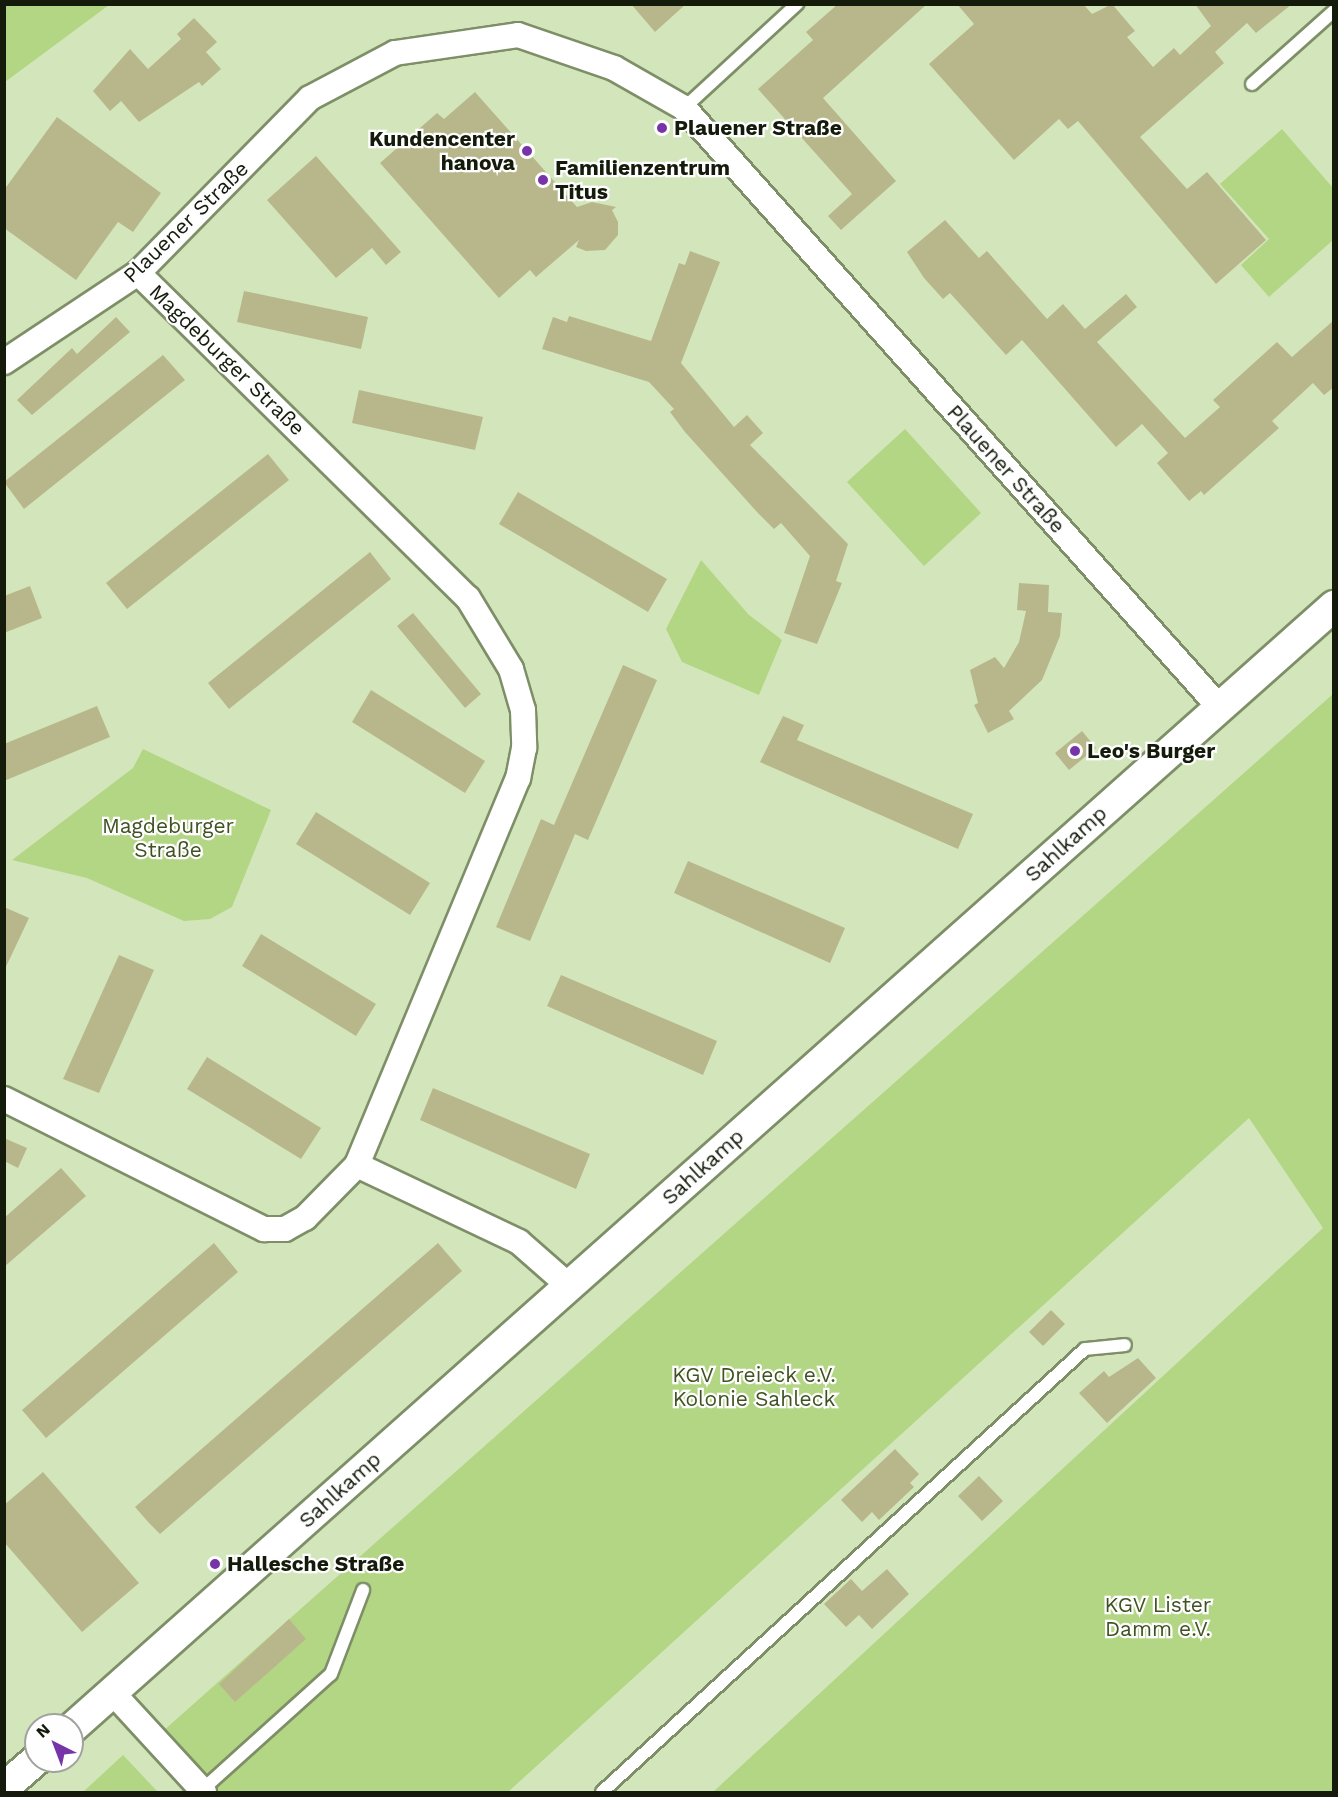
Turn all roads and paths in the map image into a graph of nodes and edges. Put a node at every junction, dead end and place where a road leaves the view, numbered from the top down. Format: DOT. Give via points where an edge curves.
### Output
graph roads {
  1 [pos="797,4"];
  2 [pos="1334,11"];
  3 [pos="1252,84"];
  4 [pos="684,108"];
  5 [pos="138,273"];
  6 [pos="4,362"];
  7 [pos="1334,606"];
  8 [pos="1220,708"];
  9 [pos="4,1100"];
  10 [pos="357,1165"];
  11 [pos="569,1286"];
  12 [pos="1125,1345"];
  13 [pos="363,1590"];
  14 [pos="112,1692"];
  15 [pos="84,1717"];
  16 [pos="24,1770"];
  17 [pos="4,1788"];
  18 [pos="203,1791"];
  19 [pos="602,1792"];
  1 -- 4 [label="lane"];
  2 -- 3 [label="lane"];
  4 -- 5 [label="street, Plauener Straße" via="614,68 518,34 395,53 310,98"];
  4 -- 8 [label="street, Plauener Straße"];
  5 -- 6 [label="street, Plauener Straße"];
  5 -- 10 [label="street, Magdeburger Straße" via="468,598 511,669 523,710 524,748 518,777"];
  7 -- 8 [label="street, Sahlkamp"];
  8 -- 11 [label="street, Sahlkamp"];
  9 -- 10 [label="street" via="264,1229 285,1229 305,1218"];
  10 -- 11 [label="street" via="519,1242"];
  11 -- 14 [label="street, Sahlkamp"];
  12 -- 19 [label="lane" via="1085,1349"];
  13 -- 18 [label="lane" via="331,1674"];
  14 -- 15 [label="street, Sahlkamp"];
  14 -- 18 [label="street"];
  16 -- 17 [label="street"];
}
